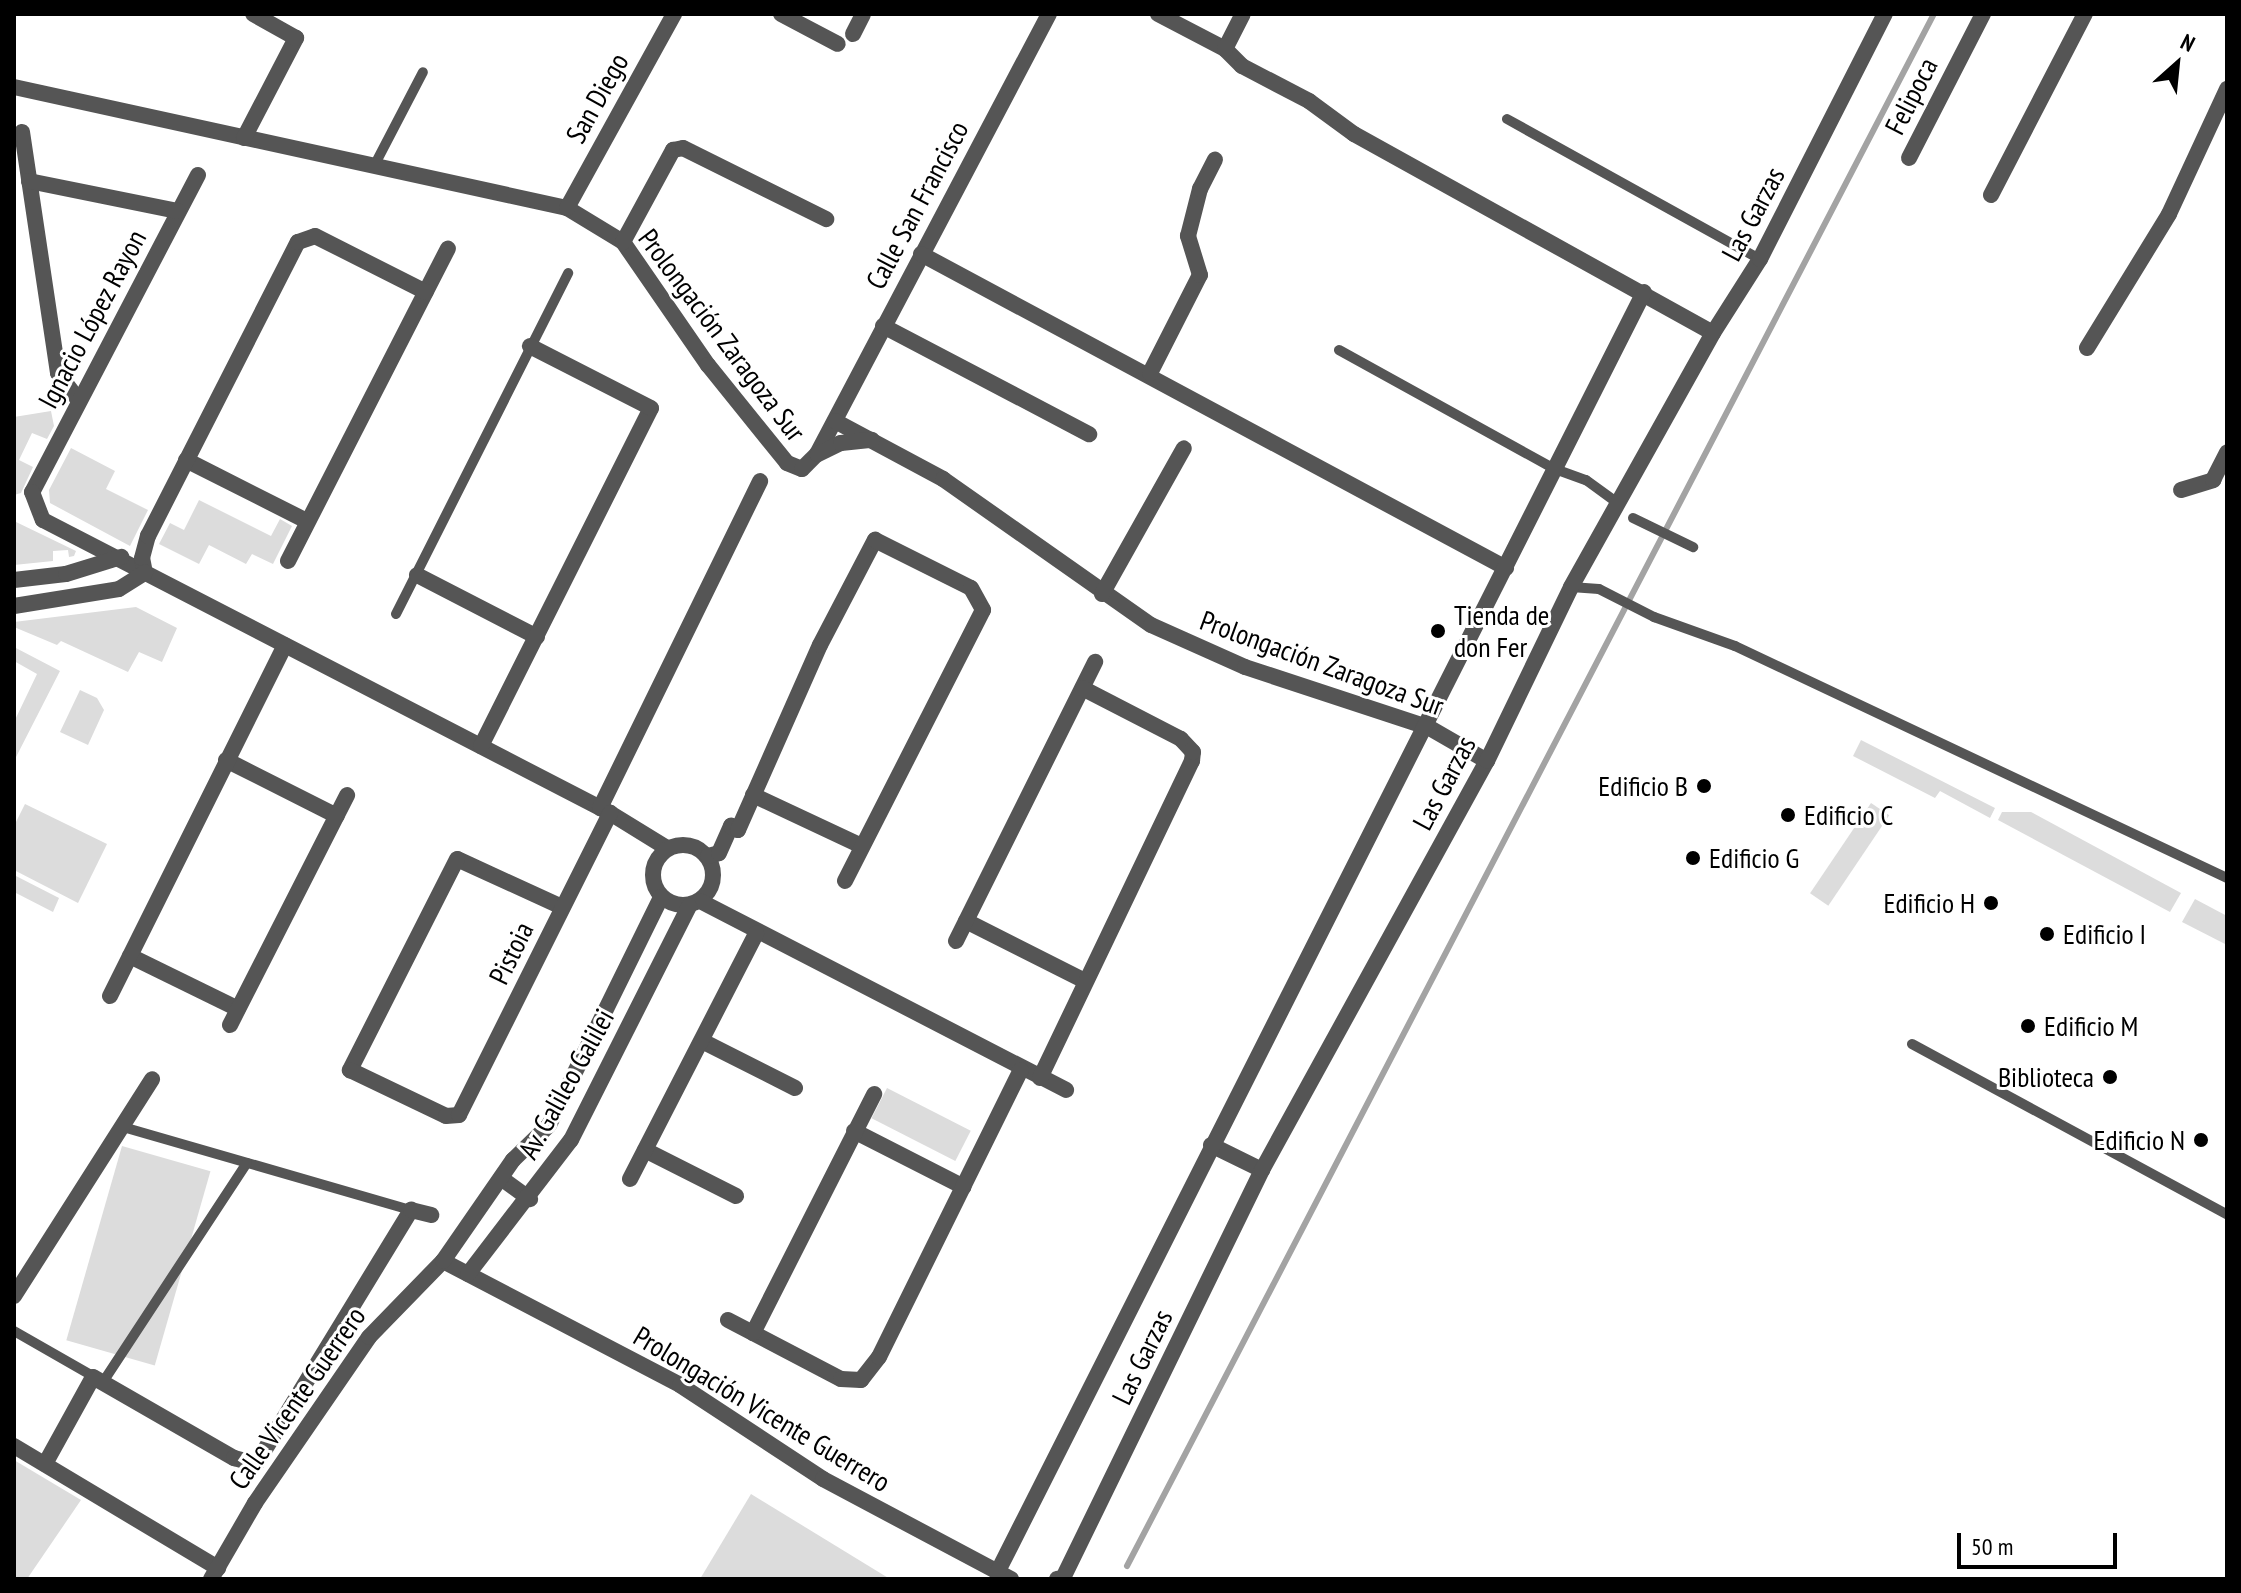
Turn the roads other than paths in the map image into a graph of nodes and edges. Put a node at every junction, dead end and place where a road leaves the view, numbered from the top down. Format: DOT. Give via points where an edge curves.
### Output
graph roads {
  1 [pos="253,14"];
  2 [pos="674,14"];
  3 [pos="781,14"];
  4 [pos="863,14"];
  5 [pos="1049,14"];
  6 [pos="1158,14"];
  7 [pos="1243,14"];
  8 [pos="1885,14"];
  9 [pos="1983,14"];
  10 [pos="2085,14"];
  11 [pos="853,34"];
  12 [pos="838,44"];
  13 [pos="1225,49"];
  14 [pos="423,72"];
  15 [pos="14,87"];
  16 [pos="2227,89"];
  17 [pos="1507,119"];
  18 [pos="22,132"];
  19 [pos="244,138"];
  20 [pos="1909,158"];
  21 [pos="1215,160"];
  22 [pos="373,168"];
  23 [pos="198,175"];
  24 [pos="29,181"];
  25 [pos="1991,195"];
  26 [pos="567,208"];
  27 [pos="178,211"];
  28 [pos="826,219"];
  29 [pos="623,242"];
  30 [pos="448,249"];
  31 [pos="921,254"];
  32 [pos="1760,259"];
  33 [pos="568,273"];
  34 [pos="426,292"];
  35 [pos="1644,292"];
  36 [pos="883,326"];
  37 [pos="1713,333"];
  38 [pos="530,346"];
  39 [pos="2087,348"];
  40 [pos="1339,350"];
  41 [pos="1150,373"];
  42 [pos="78,400"];
  43 [pos="835,421"];
  44 [pos="1089,434"];
  45 [pos="875,440"];
  46 [pos="1184,448"];
  47 [pos="2227,452"];
  48 [pos="817,454"];
  49 [pos="186,460"];
  50 [pos="1555,469"];
  51 [pos="760,481"];
  52 [pos="2181,490"];
  53 [pos="1619,504"];
  54 [pos="1633,518"];
  55 [pos="307,521"];
  56 [pos="148,536"];
  57 [pos="1693,547"];
  58 [pos="115,558"];
  59 [pos="288,561"];
  60 [pos="1506,568"];
  61 [pos="145,573"];
  62 [pos="66,574"];
  63 [pos="417,575"];
  64 [pos="14,580"];
  65 [pos="1571,587"];
  66 [pos="1102,594"];
  67 [pos="71,599"];
  68 [pos="14,606"];
  69 [pos="396,614"];
  70 [pos="537,637"];
  71 [pos="285,645"];
  72 [pos="1095,662"];
  73 [pos="1082,688"];
  74 [pos="1428,727"];
  75 [pos="481,746"];
  76 [pos="226,760"];
  77 [pos="1487,761"];
  78 [pos="347,795"];
  79 [pos="753,795"];
  80 [pos="605,810"];
  81 [pos="337,816"];
  82 [pos="862,846"];
  83 [pos="667,848"];
  84 [pos="708,856"];
  85 [pos="2227,878"];
  86 [pos="845,881"];
  87 [pos="661,897"];
  88 [pos="695,904"];
  89 [pos="562,907"];
  90 [pos="966,921"];
  91 [pos="756,934"];
  92 [pos="956,941"];
  93 [pos="130,956"];
  94 [pos="1085,981"];
  95 [pos="110,996"];
  96 [pos="704,1042"];
  97 [pos="1912,1044"];
  98 [pos="1021,1070"];
  99 [pos="1040,1078"];
  100 [pos="152,1079"];
  101 [pos="795,1088"];
  102 [pos="1066,1090"];
  103 [pos="874,1094"];
  104 [pos="549,1125"];
  105 [pos="123,1127"];
  106 [pos="854,1131"];
  107 [pos="571,1140"];
  108 [pos="1211,1145"];
  109 [pos="645,1150"];
  110 [pos="247,1163"];
  111 [pos="1262,1170"];
  112 [pos="501,1178"];
  113 [pos="630,1179"];
  114 [pos="964,1187"];
  115 [pos="736,1196"];
  116 [pos="530,1199"];
  117 [pos="411,1210"];
  118 [pos="2227,1214"];
  119 [pos="431,1215"];
  120 [pos="443,1261"];
  121 [pos="468,1274"];
  122 [pos="14,1296"];
  123 [pos="728,1320"];
  124 [pos="14,1331"];
  125 [pos="753,1333"];
  126 [pos="98,1379"];
  127 [pos="14,1446"];
  128 [pos="45,1464"];
  129 [pos="214,1574"];
  130 [pos="1004,1576"];
  131 [pos="1057,1579"];
  1 -- 19 [label="street" via="296,38"];
  2 -- 26 [label="street, San Diego"];
  3 -- 12 [label="street"];
  4 -- 11 [label="street"];
  5 -- 31 [label="street, Calle San Francisco"];
  6 -- 13 [label="street"];
  7 -- 13 [label="street"];
  8 -- 32 [label="street, Las Garzas"];
  9 -- 20 [label="street, Felipoca"];
  10 -- 25 [label="street"];
  13 -- 35 [label="street" via="1242,66 1309,101 1354,134"];
  14 -- 22 [label="lane"];
  15 -- 19 [label="street, Prolongación Zaragoza Sur"];
  16 -- 39 [label="street" via="2169,214"];
  17 -- 32 [label="lane"];
  18 -- 24 [label="street"];
  19 -- 22 [label="street, Prolongación Zaragoza Sur"];
  21 -- 41 [label="street" via="1200,189 1188,236 1200,275"];
  22 -- 26 [label="street, Prolongación Zaragoza Sur"];
  23 -- 27 [label="street, Ignacio López Rayon"];
  24 -- 27 [label="street, Ignacio López Rayon"];
  24 -- 42 [label="street" via="58,373"];
  26 -- 29 [label="street, Prolongación Zaragoza Sur"];
  27 -- 42 [label="street, Ignacio López Rayon"];
  28 -- 29 [label="street" via="683,148 673,150"];
  29 -- 48 [label="street, Prolongación Zaragoza Sur" via="708,365 787,463 802,469"];
  30 -- 34 [label="street"];
  31 -- 36 [label="street, Calle San Francisco"];
  31 -- 41 [label="street"];
  32 -- 37 [label="street, Las Garzas"];
  33 -- 38 [label="lane"];
  34 -- 49 [label="street" via="315,236 298,242"];
  34 -- 55 [label="street"];
  35 -- 37 [label="street"];
  35 -- 50 [label="street, Las Garzas"];
  36 -- 43 [label="street, Calle San Francisco"];
  36 -- 44 [label="street"];
  37 -- 53 [label="street, Las Garzas"];
  38 -- 63 [label="lane"];
  38 -- 70 [label="street" via="651,408"];
  40 -- 50 [label="lane"];
  41 -- 60 [label="street" via="1363,495"];
  42 -- 58 [label="street, Ignacio López Rayon" via="32,492 34,507 43,520"];
  43 -- 45 [label="street, Prolongación Zaragoza Sur"];
  43 -- 48 [label="street, Prolongación Zaragoza Sur"];
  45 -- 48 [label="street" via="841,443"];
  45 -- 66 [label="street, Prolongación Zaragoza Sur" via="943,479"];
  46 -- 66 [label="street"];
  47 -- 52 [label="street" via="2213,480"];
  49 -- 55 [label="street"];
  49 -- 56 [label="street"];
  50 -- 53 [label="lane" via="1586,480"];
  50 -- 60 [label="street, Las Garzas"];
  51 -- 80 [label="street, Pistoia"];
  53 -- 65 [label="street, Las Garzas"];
  54 -- 57 [label="lane"];
  55 -- 59 [label="street"];
  56 -- 58 [label="street" via="132,555"];
  56 -- 61 [label="street" via="142,558"];
  58 -- 61 [label="street, Ignacio López Rayon"];
  58 -- 62 [label="street"];
  60 -- 74 [label="street, Las Garzas"];
  61 -- 67 [label="street" via="119,589"];
  61 -- 71 [label="street, Ignacio López Rayon"];
  62 -- 64 [label="street"];
  62 -- 67 [label="street"];
  63 -- 69 [label="lane"];
  63 -- 70 [label="street"];
  65 -- 77 [label="street, Las Garzas"];
  65 -- 85 [label="lane" via="1599,589 1654,617 1735,646"];
  66 -- 74 [label="street, Prolongación Zaragoza Sur" via="1151,625 1245,667"];
  67 -- 68 [label="street"];
  70 -- 75 [label="street"];
  71 -- 75 [label="street, Ignacio López Rayon"];
  71 -- 76 [label="street"];
  72 -- 73 [label="street"];
  73 -- 90 [label="street"];
  73 -- 94 [label="street" via="1181,739 1193,752 1189,773"];
  74 -- 77 [label="street, Prolongación Zaragoza Sur"];
  74 -- 108 [label="street, Las Garzas"];
  75 -- 80 [label="street, Ignacio López Rayon"];
  76 -- 81 [label="street"];
  76 -- 93 [label="street"];
  77 -- 111 [label="street, Las Garzas"];
  78 -- 81 [label="street"];
  79 -- 82 [label="street"];
  79 -- 82 [label="street" via="820,645 875,540 971,588 979,598 978,624"];
  79 -- 84 [label="street" via="738,830 731,826 719,853"];
  80 -- 83 [label="street, Ignacio López Rayon"];
  80 -- 89 [label="street, Pistoia"];
  81 -- 93 [label="street" via="234,1017"];
  82 -- 86 [label="street"];
  83 -- 84 [label="street" via="695,848"];
  83 -- 87 [label="street" via="652,868 653,888"];
  84 -- 88 [label="street" via="713,882"];
  87 -- 88 [label="street"];
  87 -- 104 [label="street, Calle Vicente Guerrero"];
  88 -- 91 [label="street"];
  88 -- 107 [label="street, Av. Galileo Galilei"];
  89 -- 89 [label="street, Pistoia" via="457,859 350,1070 446,1116 459,1115"];
  90 -- 92 [label="street"];
  90 -- 94 [label="street"];
  91 -- 96 [label="street"];
  91 -- 98 [label="street"];
  93 -- 95 [label="street"];
  94 -- 99 [label="street"];
  96 -- 101 [label="street"];
  96 -- 109 [label="street"];
  97 -- 118 [label="lane"];
  98 -- 99 [label="street"];
  98 -- 114 [label="street"];
  99 -- 102 [label="street"];
  100 -- 105 [label="street"];
  103 -- 106 [label="street"];
  104 -- 107 [label="street"];
  104 -- 112 [label="street, Calle Vicente Guerrero"];
  105 -- 110 [label="lane"];
  105 -- 122 [label="street"];
  106 -- 114 [label="street"];
  106 -- 125 [label="street"];
  107 -- 116 [label="street, Av. Galileo Galilei"];
  108 -- 111 [label="street"];
  108 -- 130 [label="street, Las Garzas"];
  109 -- 113 [label="street"];
  109 -- 115 [label="street"];
  110 -- 117 [label="lane"];
  110 -- 126 [label="lane"];
  111 -- 131 [label="street, Las Garzas" via="1063,1578"];
  112 -- 116 [label="street"];
  112 -- 120 [label="street, Calle Vicente Guerrero"];
  114 -- 125 [label="street" via="879,1357 861,1380 841,1379"];
  116 -- 121 [label="street, Av. Galileo Galilei"];
  117 -- 119 [label="street"];
  117 -- 126 [label="street" via="256,1464 234,1458"];
  120 -- 121 [label="street, Prolongación Vicente Guerrero"];
  120 -- 129 [label="street, Calle Vicente Guerrero" via="369,1337 255,1503"];
  121 -- 130 [label="street, Prolongación Vicente Guerrero" via="680,1385 823,1479"];
  123 -- 125 [label="street"];
  124 -- 126 [label="lane"];
  126 -- 128 [label="street"];
  127 -- 128 [label="street"];
  128 -- 129 [label="street"];
}
